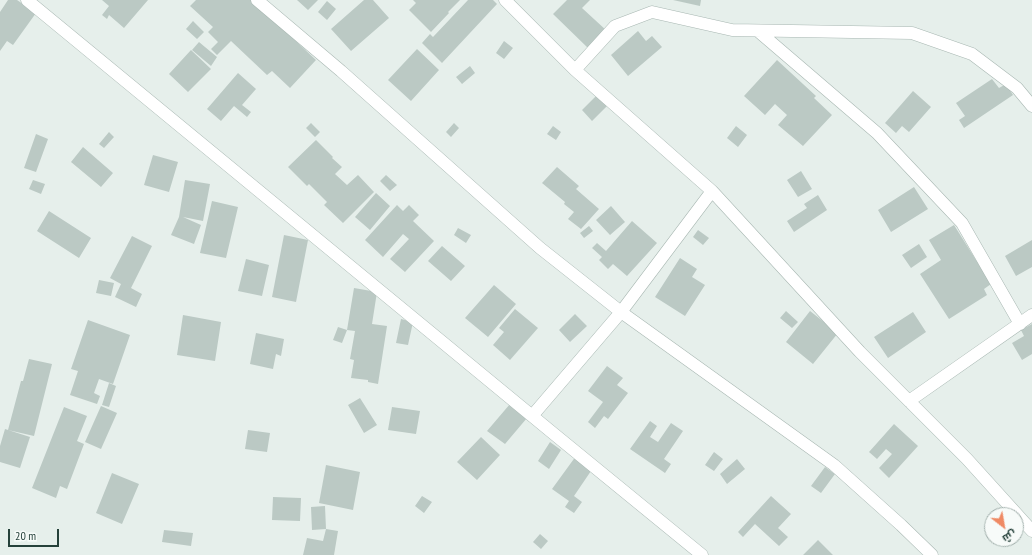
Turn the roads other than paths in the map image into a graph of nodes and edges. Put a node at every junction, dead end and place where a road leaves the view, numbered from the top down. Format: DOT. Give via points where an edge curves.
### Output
graph roads {
  1 [pos="26,0"];
  2 [pos="257,0"];
  3 [pos="505,0"];
  4 [pos="758,31"];
  5 [pos="574,70"];
  6 [pos="1032,106"];
  7 [pos="712,191"];
  8 [pos="621,312"];
  9 [pos="1032,315"];
  10 [pos="1020,324"];
  11 [pos="909,401"];
  12 [pos="532,416"];
  13 [pos="1032,531"];
  14 [pos="702,555"];
  15 [pos="932,555"];
  1 -- 12 [label="street"];
  2 -- 8 [label="street" via="540,248"];
  3 -- 5 [label="street"];
  4 -- 5 [label="street" via="732,30 652,12 615,26"];
  4 -- 6 [label="street" via="912,33 972,54 1017,88"];
  4 -- 10 [label="street" via="877,133 962,223"];
  5 -- 7 [label="street"];
  7 -- 8 [label="street"];
  7 -- 11 [label="street" via="860,352"];
  8 -- 12 [label="street"];
  8 -- 15 [label="street" via="834,465"];
  9 -- 10 [label="street"];
  10 -- 11 [label="street"];
  11 -- 13 [label="street" via="967,459"];
  12 -- 14 [label="street"];
}
